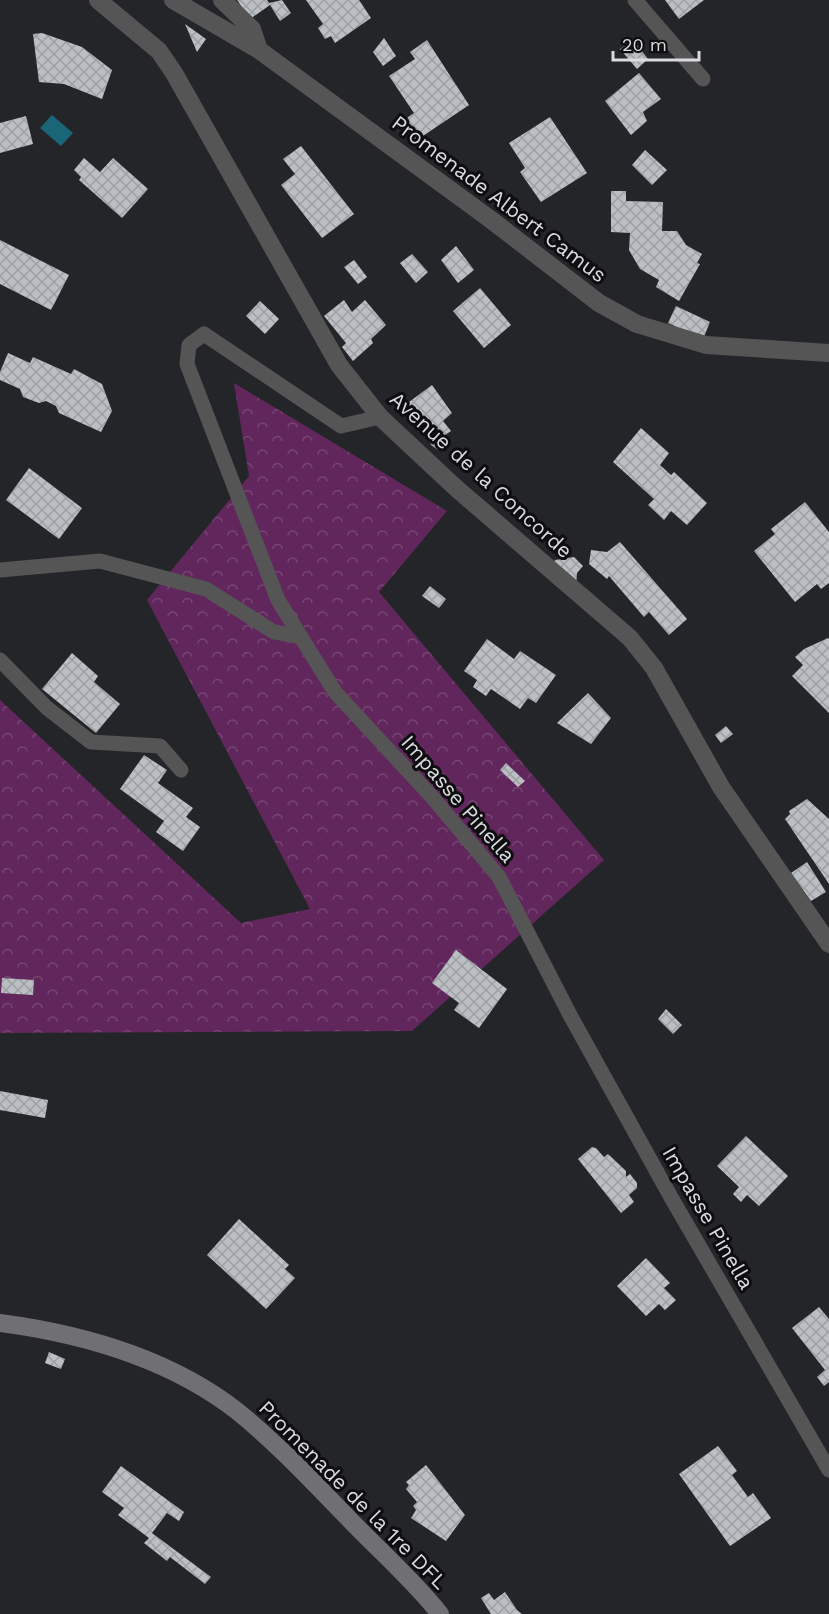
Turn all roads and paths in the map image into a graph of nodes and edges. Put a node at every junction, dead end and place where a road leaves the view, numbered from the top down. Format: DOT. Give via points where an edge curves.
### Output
graph roads {
  1 [pos="98,0"];
  2 [pos="173,0"];
  3 [pos="222,0"];
  4 [pos="635,0"];
  5 [pos="260,50"];
  6 [pos="703,79"];
  7 [pos="829,353"];
  8 [pos="380,417"];
  9 [pos="0,570"];
  10 [pos="301,637"];
  11 [pos="0,660"];
  12 [pos="181,770"];
  13 [pos="829,944"];
  14 [pos="0,1323"];
  15 [pos="829,1470"];
  16 [pos="440,1614"];
  1 -- 8 [label="street, Avenue de la Concorde" via="159,51 339,365"];
  2 -- 5 [label="street, Promenade Albert Camus"];
  3 -- 5 [label="street" via="252,29"];
  4 -- 6 [label="lane"];
  5 -- 7 [label="street, Promenade Albert Camus" via="599,303 637,324 706,345"];
  8 -- 10 [label="lane, Impasse Pinella" via="341,426 204,334 189,345 187,364 278,600"];
  8 -- 13 [label="street, Avenue de la Concorde" via="630,638 654,668 721,787"];
  9 -- 10 [label="lane" via="100,561 206,590 274,632"];
  10 -- 15 [label="lane, Impasse Pinella" via="335,692 433,798 499,878 650,1160"];
  11 -- 12 [label="lane" via="47,708 91,742 160,746"];
  14 -- 16 [label="street, Promenade de la 1re DFL" via="102,1343 171,1371 236,1410 289,1457"];
}
